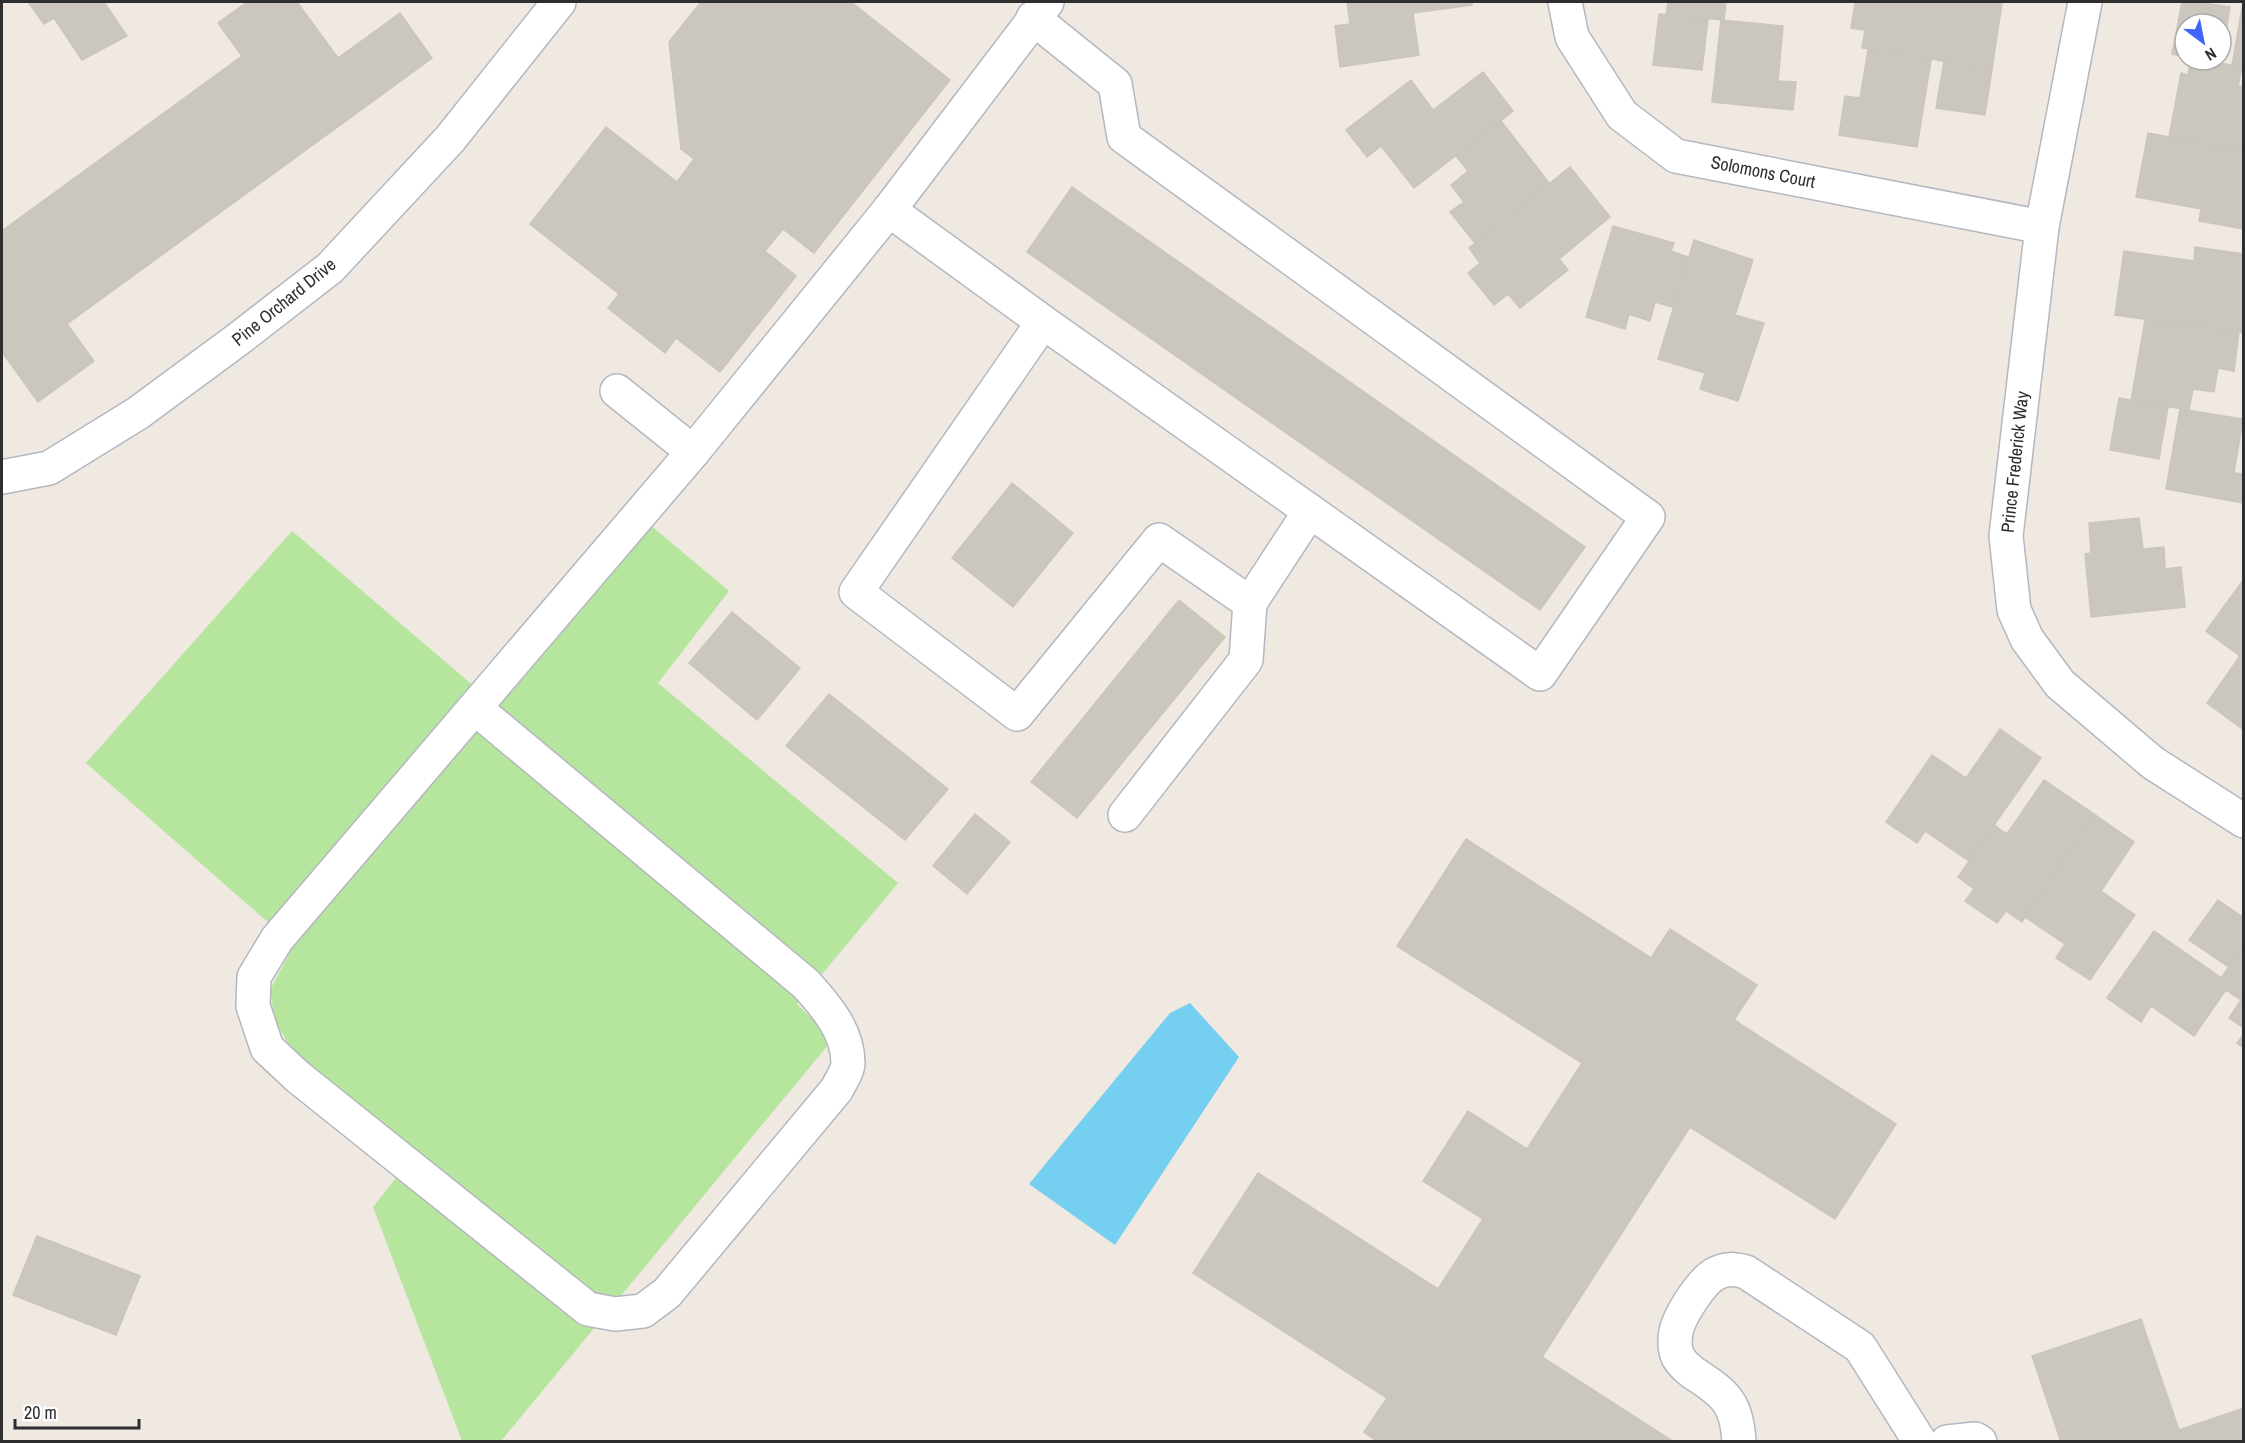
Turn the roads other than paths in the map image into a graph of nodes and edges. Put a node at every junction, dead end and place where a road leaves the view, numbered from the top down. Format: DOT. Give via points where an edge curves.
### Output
graph roads {
  1 [pos="559,2"];
  2 [pos="1565,2"];
  3 [pos="2085,2"];
  4 [pos="1040,10"];
  5 [pos="889,210"];
  6 [pos="2042,227"];
  7 [pos="1043,322"];
  8 [pos="617,391"];
  9 [pos="693,452"];
  10 [pos="2,477"];
  11 [pos="1310,511"];
  12 [pos="1250,603"];
  13 [pos="475,708"];
  14 [pos="1125,814"];
  15 [pos="2244,821"];
  16 [pos="1740,1442"];
  17 [pos="1920,1442"];
  18 [pos="1947,1442"];
  19 [pos="1980,1442"];
  1 -- 10 [label="street, Pine Orchard Drive" via="450,139 330,268 138,412 50,468"];
  2 -- 6 [label="street, Solomons Court" via="1572,36 1622,115 1676,156"];
  3 -- 6 [label="street, Prince Frederick Way"];
  4 -- 5 [label="street"];
  4 -- 11 [label="street" via="1115,84 1124,136 1648,517 1540,674"];
  5 -- 7 [label="street"];
  5 -- 9 [label="street"];
  6 -- 15 [label="street, Prince Frederick Way" via="2006,536 2014,610 2027,639 2060,684 2153,763"];
  7 -- 11 [label="street"];
  7 -- 12 [label="street" via="856,592 1017,714 1159,540"];
  8 -- 9 [label="street"];
  9 -- 13 [label="street"];
  11 -- 12 [label="street"];
  12 -- 14 [label="street" via="1246,660"];
  13 -- 13 [label="street" via="277,939 254,977 253,1006 267,1048 298,1077 588,1309 615,1314 643,1311 668,1293 837,1089 848,1064 842,1037 829,1009 806,984"];
  16 -- 17 [label="street" via="1733,1409 1720,1390 1693,1373 1679,1358 1675,1343 1677,1326 1703,1283 1730,1268 1746,1272 1860,1347"];
  18 -- 19 [label="street"];
}
